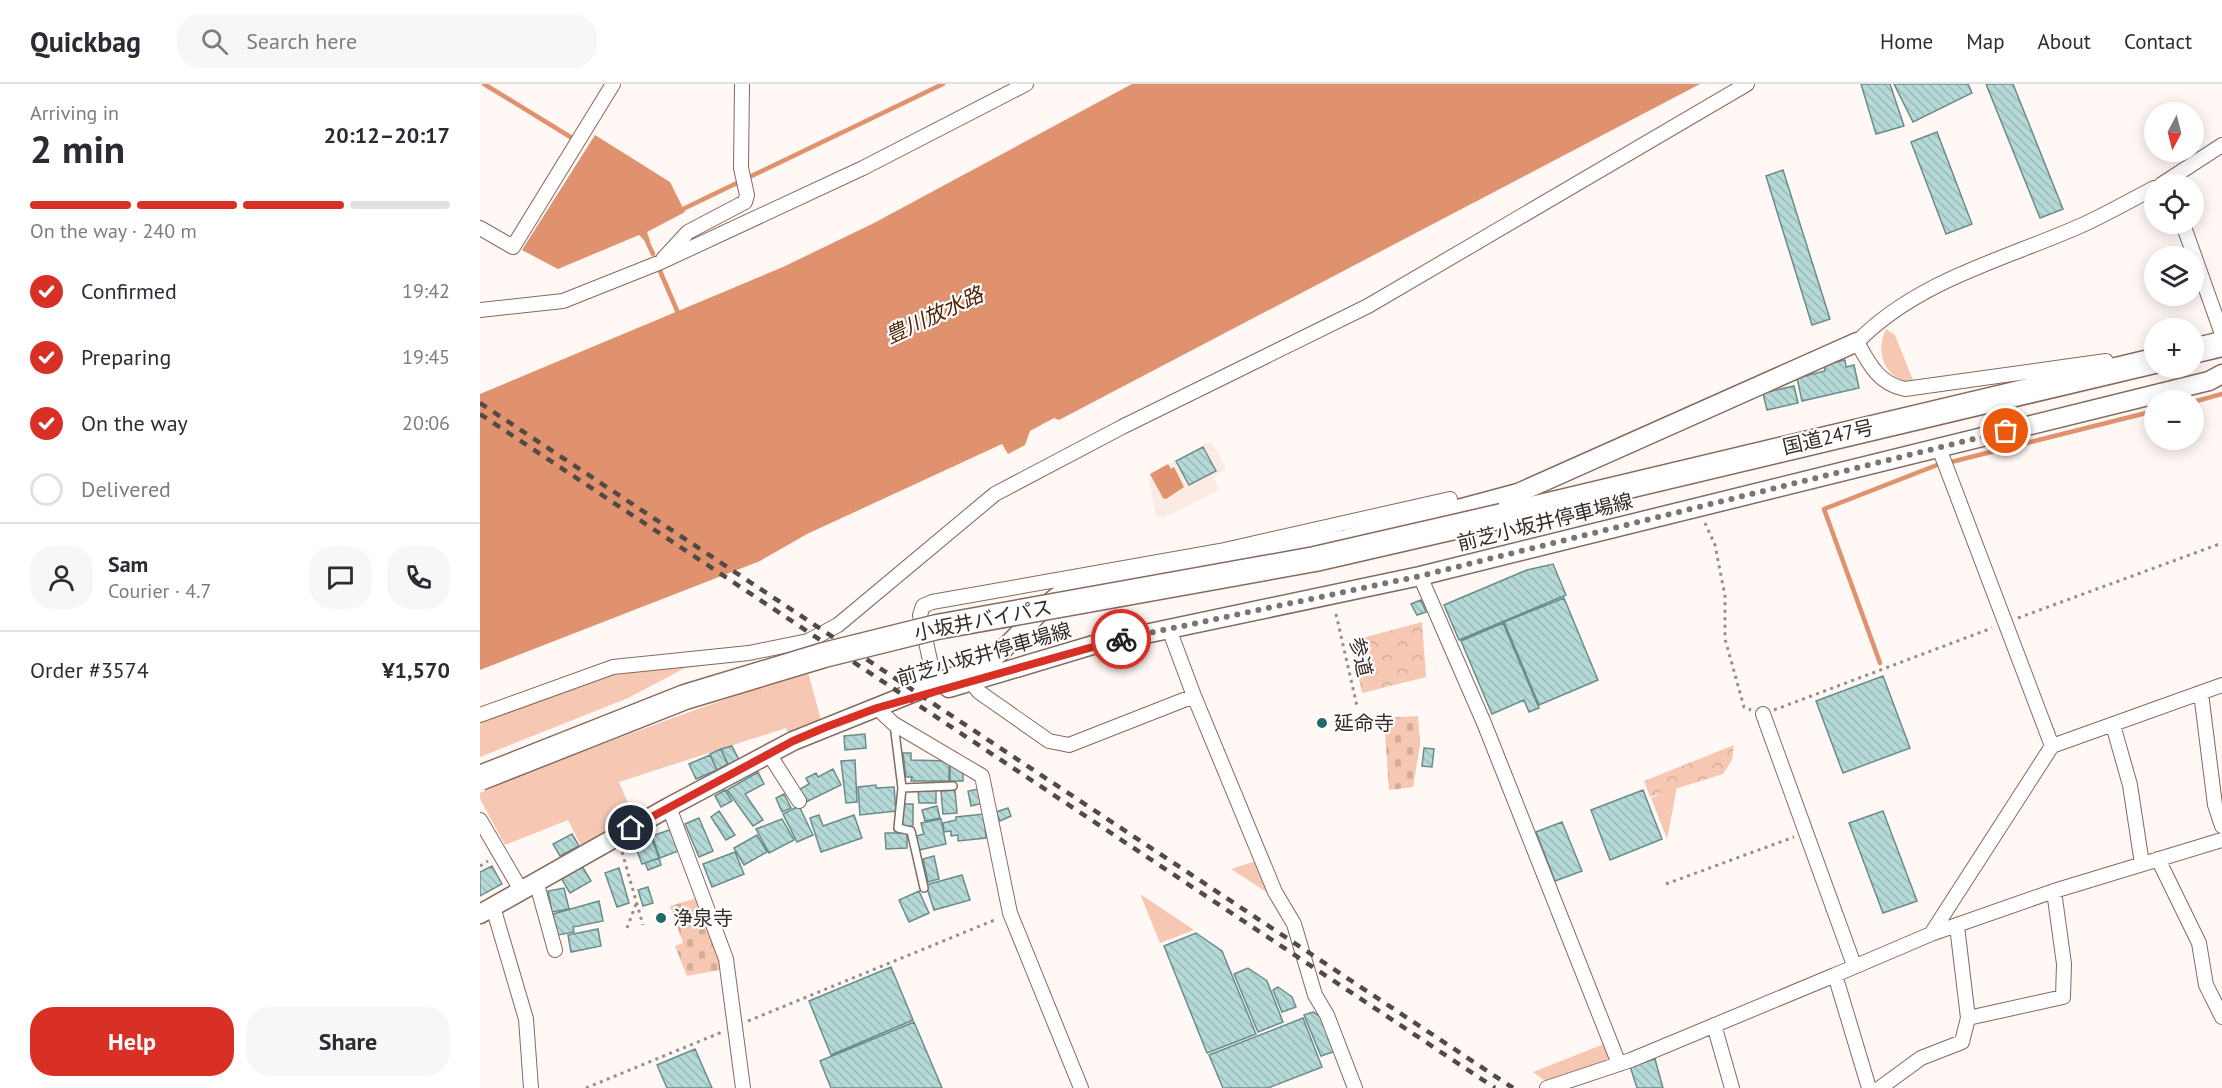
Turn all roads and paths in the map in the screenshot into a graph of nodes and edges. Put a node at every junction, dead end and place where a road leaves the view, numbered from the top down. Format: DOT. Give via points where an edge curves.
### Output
graph roads {
  1 [pos="613,84"];
  2 [pos="741,84"];
  3 [pos="1026,84"];
  4 [pos="1747,84"];
  5 [pos="2222,145"];
  6 [pos="2180,174"];
  7 [pos="2144,193"];
  8 [pos="480,228"];
  9 [pos="2187,234"];
  10 [pos="661,262"];
  11 [pos="480,310"];
  12 [pos="2222,334"];
  13 [pos="1857,342"];
  14 [pos="2222,344"];
  15 [pos="2204,348"];
  16 [pos="2144,356"];
  17 [pos="2144,362"];
  18 [pos="2218,378"];
  19 [pos="1939,448"];
  20 [pos="1698,507"];
  21 [pos="1452,512"];
  22 [pos="1502,516"];
  23 [pos="1420,576"];
  24 [pos="1336,614"];
  25 [pos="1169,628"];
  26 [pos="971,682"];
  27 [pos="934,683"];
  28 [pos="2222,685"];
  29 [pos="2201,693"];
  30 [pos="1194,696"];
  31 [pos="1357,706"];
  32 [pos="877,708"];
  33 [pos="1763,714"];
  34 [pos="480,715"];
  35 [pos="894,724"];
  36 [pos="2114,725"];
  37 [pos="2052,746"];
  38 [pos="769,754"];
  39 [pos="480,778"];
  40 [pos="953,786"];
  41 [pos="902,788"];
  42 [pos="799,801"];
  43 [pos="669,807"];
  44 [pos="480,820"];
  45 [pos="2222,826"];
  46 [pos="1805,833"];
  47 [pos="2222,840"];
  48 [pos="620,846"];
  49 [pos="2158,859"];
  50 [pos="2142,864"];
  51 [pos="1666,884"];
  52 [pos="529,886"];
  53 [pos="924,888"];
  54 [pos="2054,891"];
  55 [pos="636,902"];
  56 [pos="486,911"];
  57 [pos="1010,914"];
  58 [pos="643,925"];
  59 [pos="1957,926"];
  60 [pos="627,928"];
  61 [pos="1931,934"];
  62 [pos="555,950"];
  63 [pos="1854,965"];
  64 [pos="1835,975"];
  65 [pos="2222,1017"];
  66 [pos="1968,1018"];
  67 [pos="1714,1025"];
  68 [pos="734,1027"];
  69 [pos="1619,1064"];
  70 [pos="531,1088"];
  71 [pos="585,1088"];
  72 [pos="743,1088"];
  73 [pos="1081,1088"];
  74 [pos="1355,1088"];
  75 [pos="1547,1088"];
  76 [pos="1732,1088"];
  77 [pos="1869,1088"];
  78 [pos="1880,1088"];
  1 -- 8 [label="street" via="513,247"];
  2 -- 10 [label="street" via="745,202 688,232"];
  3 -- 10 [label="street" via="863,168"];
  4 -- 34 [label="street" via="1368,306 995,494 838,625 808,641 749,653 613,667"];
  5 -- 6 [label="street"];
  7 -- 13 [label="street" via="2081,226 1947,279 1879,320"];
  9 -- 12 [label="street"];
  10 -- 11 [label="street" via="563,301"];
  13 -- 16 [label="street" via="1882,380 1905,389"];
  13 -- 21 [label="main road, 前芝小坂井停車場線" via="1518,493"];
  14 -- 15 [label="highway"];
  17 -- 22 [label="highway, 国道247号"];
  18 -- 19 [label="main road, 前芝小坂井停車場線"];
  19 -- 20 [label="main road, 前芝小坂井停車場線"];
  19 -- 37 [label="street"];
  20 -- 23 [label="main road, 前芝小坂井停車場線"];
  20 -- 33 [label="path" via="1715,545 1725,596 1725,639 1744,707"];
  21 -- 27 [label="main road, 前芝小坂井停車場線" via="1346,539 1071,587 1050,599 1005,649 987,663"];
  21 -- 27 [label="street" via="1450,499 1220,550 932,602 923,606 920,615"];
  22 -- 39 [label="highway, 小坂井バイパス, bridge" via="1314,559 884,639 685,697"];
  23 -- 25 [label="main road, 前芝小坂井停車場線"];
  23 -- 69 [label="street" via="1484,723"];
  24 -- 31 [label="path, 参道"];
  25 -- 26 [label="main road, 前芝小坂井停車場線" via="1093,645"];
  25 -- 30 [label="street"];
  26 -- 30 [label="street" via="979,692 1049,741 1070,745"];
  26 -- 32 [label="main road, 前芝小坂井停車場線"];
  27 -- 32 [label="main road, 前芝小坂井停車場線"];
  28 -- 29 [label="street"];
  29 -- 36 [label="street"];
  29 -- 45 [label="street" via="2215,806"];
  30 -- 74 [label="street" via="1275,892 1294,924 1316,995"];
  32 -- 35 [label="street"];
  32 -- 38 [label="main road, 前芝小坂井停車場線"];
  33 -- 46 [label="street"];
  35 -- 41 [label="lane"];
  35 -- 57 [label="street" via="982,776"];
  36 -- 37 [label="street"];
  36 -- 50 [label="street" via="2130,785"];
  37 -- 61 [label="street"];
  38 -- 42 [label="street"];
  38 -- 43 [label="main road, 前芝小坂井停車場線"];
  40 -- 41 [label="lane"];
  41 -- 53 [label="lane" via="898,828 911,831"];
  43 -- 52 [label="main road, 前芝小坂井停車場線"];
  43 -- 68 [label="street" via="726,959"];
  44 -- 52 [label="street"];
  46 -- 51 [label="path"];
  46 -- 63 [label="street"];
  47 -- 49 [label="street"];
  48 -- 55 [label="path"];
  49 -- 50 [label="street"];
  49 -- 65 [label="street" via="2199,944 2206,985"];
  50 -- 54 [label="street"];
  52 -- 56 [label="main road, 前芝小坂井停車場線"];
  52 -- 62 [label="street"];
  54 -- 59 [label="street"];
  54 -- 66 [label="street" via="2064,964 2063,997"];
  55 -- 58 [label="path"];
  55 -- 60 [label="path"];
  56 -- 70 [label="street" via="526,1019"];
  57 -- 68 [label="path"];
  57 -- 73 [label="street"];
  59 -- 61 [label="street"];
  59 -- 66 [label="street"];
  61 -- 63 [label="street"];
  63 -- 64 [label="street"];
  64 -- 67 [label="street"];
  64 -- 77 [label="street"];
  66 -- 78 [label="street" via="1962,1042 1921,1058"];
  67 -- 69 [label="street"];
  67 -- 76 [label="street"];
  68 -- 71 [label="path"];
  68 -- 72 [label="street"];
  69 -- 75 [label="street"];
}
